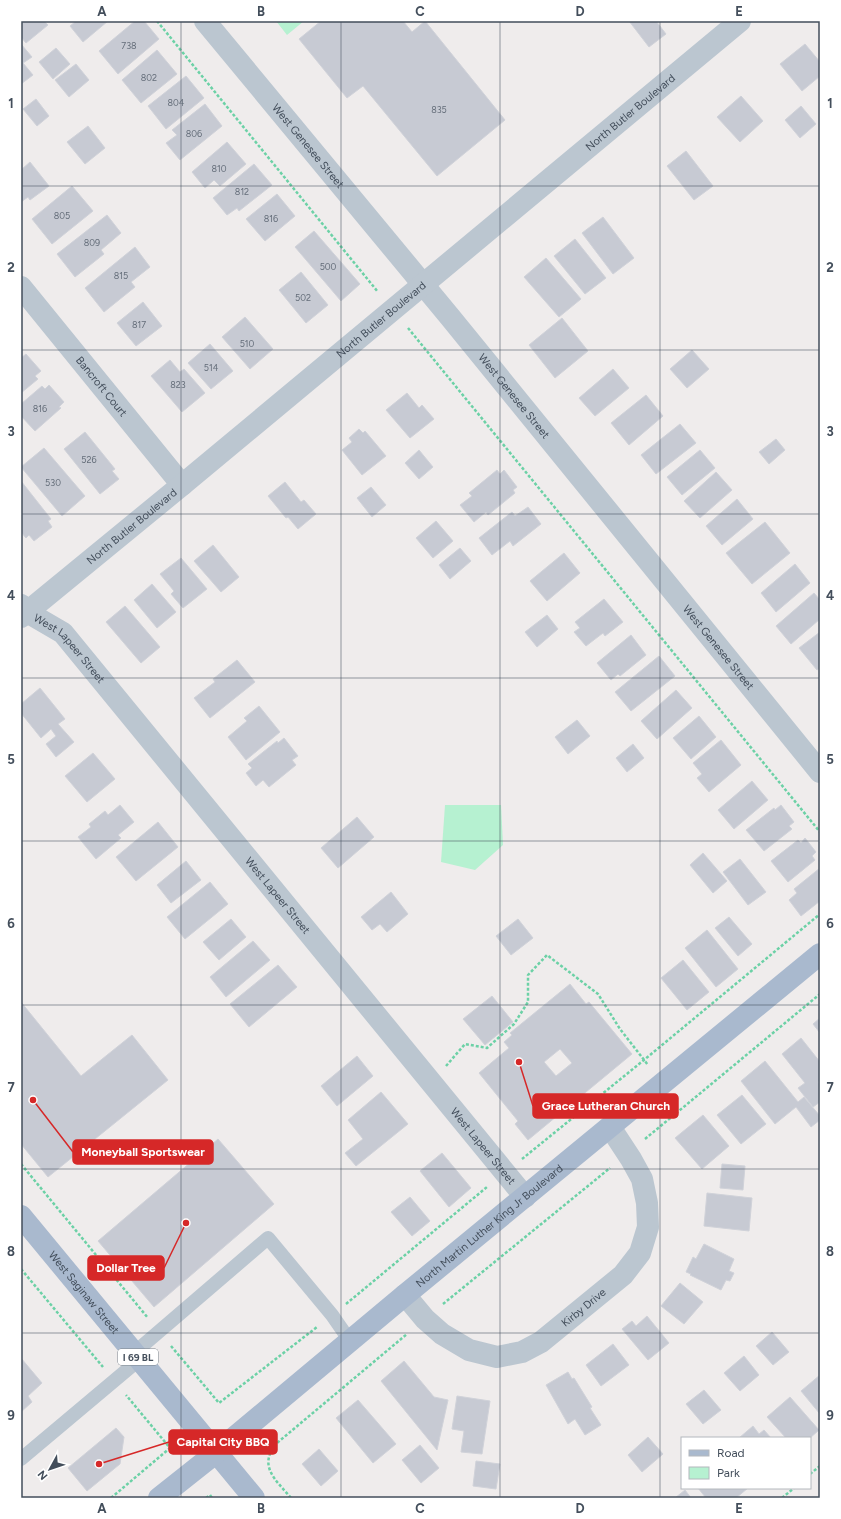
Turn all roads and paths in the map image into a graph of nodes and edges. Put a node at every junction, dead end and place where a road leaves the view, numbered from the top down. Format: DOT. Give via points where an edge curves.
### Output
graph roads {
  1 [pos="157,21"];
  2 [pos="205,21"];
  3 [pos="740,21"];
  4 [pos="423,285"];
  5 [pos="21,287"];
  6 [pos="393,310"];
  7 [pos="182,485"];
  8 [pos="23,611"];
  9 [pos="820,772"];
  10 [pos="820,832"];
  11 [pos="820,954"];
  12 [pos="820,994"];
  13 [pos="428,1080"];
  14 [pos="662,1083"];
  15 [pos="610,1127"];
  16 [pos="628,1153"];
  17 [pos="21,1164"];
  18 [pos="525,1197"];
  19 [pos="21,1216"];
  20 [pos="21,1269"];
  21 [pos="405,1295"];
  22 [pos="425,1319"];
  23 [pos="159,1331"];
  24 [pos="350,1341"];
  25 [pos="137,1356"];
  26 [pos="114,1381"];
  27 [pos="219,1403"];
  28 [pos="217,1452"];
  29 [pos="21,1459"];
  30 [pos="820,1466"];
  31 [pos="811,1473"];
  32 [pos="793,1489"];
  33 [pos="111,1498"];
  34 [pos="158,1498"];
  35 [pos="206,1498"];
  36 [pos="212,1498"];
  37 [pos="254,1498"];
  38 [pos="291,1498"];
  39 [pos="782,1498"];
  1 -- 6 [label="path"];
  2 -- 4 [label="street, West Genesee Street"];
  3 -- 4 [label="street, North Butler Boulevard"];
  4 -- 6 [label="street, North Butler Boulevard"];
  4 -- 9 [label="street, West Genesee Street"];
  5 -- 7 [label="street, Bancroft Court"];
  6 -- 7 [label="street, North Butler Boulevard"];
  6 -- 10 [label="path"];
  7 -- 8 [label="street, North Butler Boulevard"];
  8 -- 13 [label="street, West Lapeer Street" via="62,633"];
  11 -- 14 [label="main road, North Martin Luther King Jr Boulevard"];
  12 -- 16 [label="path"];
  13 -- 14 [label="path" via="449,1063 465,1044 487,1048 514,1024 528,1002 528,975 547,955 598,994 620,1029"];
  13 -- 18 [label="street, West Lapeer Street"];
  14 -- 15 [label="main road, North Martin Luther King Jr Boulevard"];
  15 -- 16 [label="street, Kirby Drive"];
  15 -- 18 [label="main road, North Martin Luther King Jr Boulevard"];
  16 -- 22 [label="path"];
  16 -- 22 [label="street, Kirby Drive" via="642,1179 648,1203 648,1227 640,1253 624,1275 541,1342 522,1352 497,1357 469,1350 442,1334"];
  17 -- 23 [label="path"];
  18 -- 21 [label="main road, North Martin Luther King Jr Boulevard"];
  19 -- 25 [label="main road, West Saginaw Street / I 69 BL"];
  20 -- 26 [label="path"];
  21 -- 22 [label="street, Kirby Drive"];
  21 -- 24 [label="main road, North Martin Luther King Jr Boulevard"];
  22 -- 38 [label="path" via="269,1452 268,1469"];
  23 -- 24 [label="lane" via="268,1238 332,1315"];
  23 -- 25 [label="lane"];
  23 -- 27 [label="path"];
  24 -- 28 [label="main road, North Martin Luther King Jr Boulevard"];
  25 -- 26 [label="lane"];
  25 -- 28 [label="main road, West Saginaw Street / I 69 BL"];
  26 -- 29 [label="lane"];
  26 -- 33 [label="path" via="170,1448"];
  28 -- 34 [label="main road, North Martin Luther King Jr Boulevard"];
  28 -- 37 [label="main road, West Saginaw Street / I 69 BL"];
  30 -- 31 [label="path"];
  32 -- 39 [label="path"];
  35 -- 36 [label="path" via="210,1495"];
}
